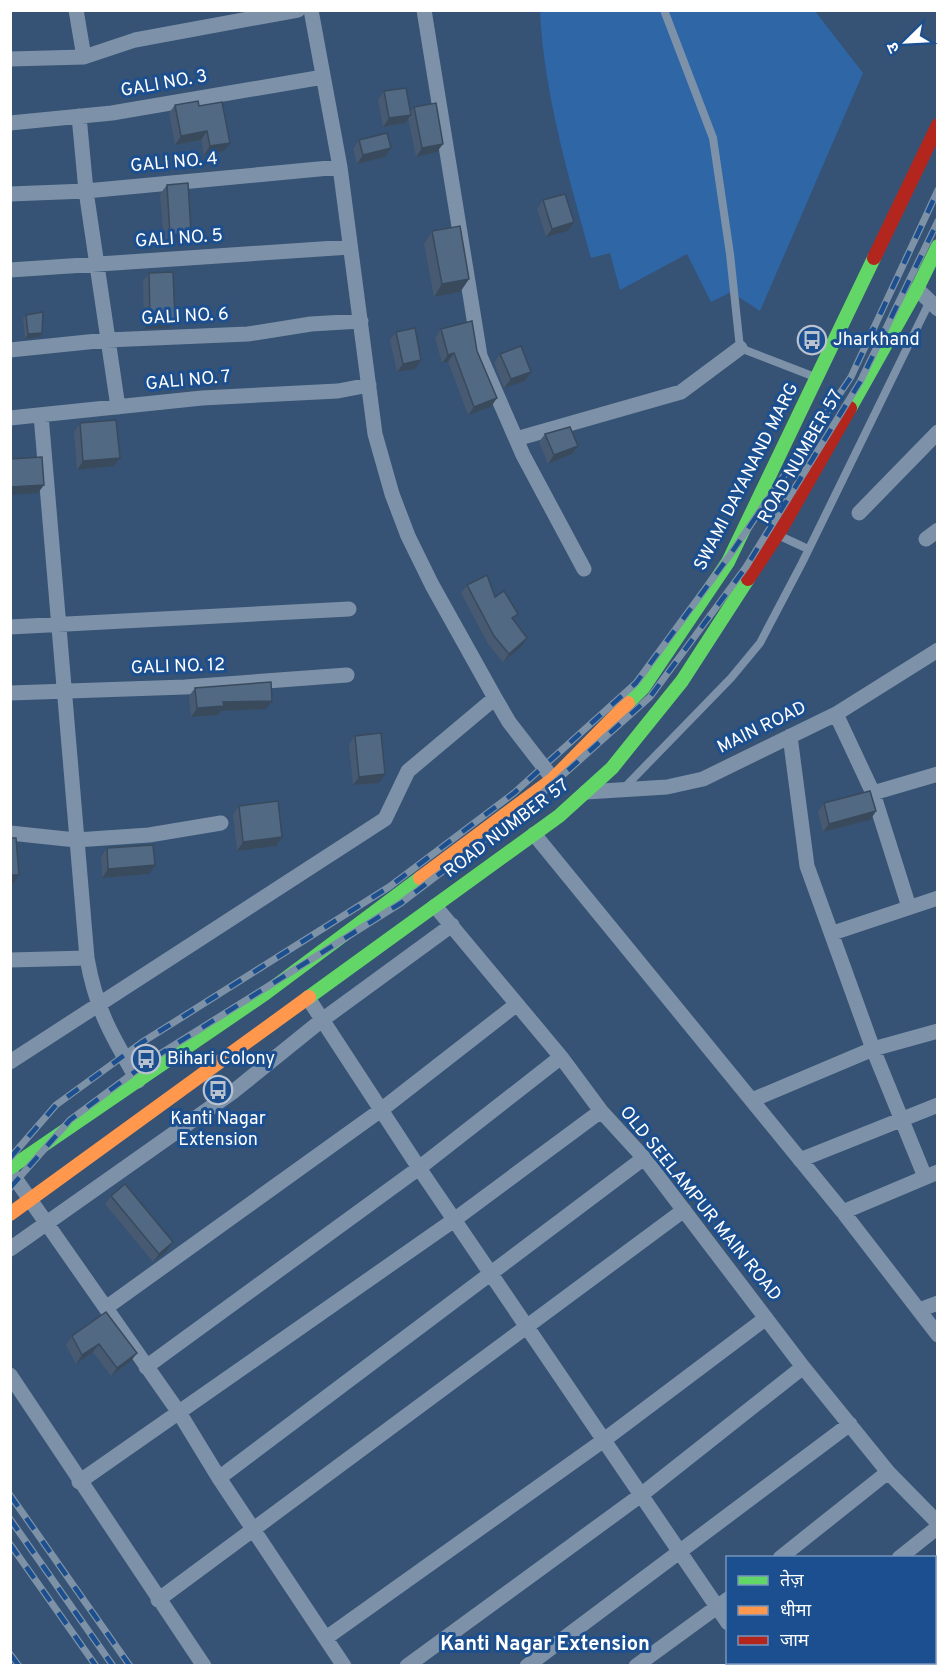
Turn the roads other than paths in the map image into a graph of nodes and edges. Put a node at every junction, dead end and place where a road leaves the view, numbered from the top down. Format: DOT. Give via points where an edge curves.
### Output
graph roads {
  1 [pos="76,10"];
  2 [pos="298,10"];
  3 [pos="311,10"];
  4 [pos="424,10"];
  5 [pos="664,10"];
  6 [pos="84,57"];
  7 [pos="10,59"];
  8 [pos="324,77"];
  9 [pos="79,116"];
  10 [pos="10,123"];
  11 [pos="938,125"];
  12 [pos="340,167"];
  13 [pos="86,191"];
  14 [pos="10,194"];
  15 [pos="938,246"];
  16 [pos="350,247"];
  17 [pos="98,264"];
  18 [pos="10,270"];
  19 [pos="917,289"];
  20 [pos="934,305"];
  21 [pos="361,321"];
  22 [pos="107,340"];
  23 [pos="740,348"];
  24 [pos="10,350"];
  25 [pos="816,378"];
  26 [pos="369,385"];
  27 [pos="118,407"];
  28 [pos="41,415"];
  29 [pos="10,418"];
  30 [pos="938,432"];
  31 [pos="516,439"];
  32 [pos="859,513"];
  33 [pos="777,535"];
  34 [pos="808,549"];
  35 [pos="585,569"];
  36 [pos="349,609"];
  37 [pos="60,623"];
  38 [pos="10,627"];
  39 [pos="938,650"];
  40 [pos="347,675"];
  41 [pos="10,693"];
  42 [pos="65,693"];
  43 [pos="495,698"];
  44 [pos="836,714"];
  45 [pos="790,736"];
  46 [pos="938,774"];
  47 [pos="553,779"];
  48 [pos="622,790"];
  49 [pos="586,792"];
  50 [pos="873,793"];
  51 [pos="496,822"];
  52 [pos="221,823"];
  53 [pos="10,833"];
  54 [pos="534,834"];
  55 [pos="76,840"];
  56 [pos="938,898"];
  57 [pos="435,906"];
  58 [pos="909,907"];
  59 [pos="452,925"];
  60 [pos="833,933"];
  61 [pos="87,958"];
  62 [pos="10,960"];
  63 [pos="308,998"];
  64 [pos="517,1004"];
  65 [pos="98,1007"];
  66 [pos="322,1020"];
  67 [pos="938,1031"];
  68 [pos="873,1049"];
  69 [pos="561,1057"];
  70 [pos="10,1062"];
  71 [pos="138,1081"];
  72 [pos="752,1100"];
  73 [pos="938,1105"];
  74 [pos="381,1110"];
  75 [pos="601,1111"];
  76 [pos="901,1119"];
  77 [pos="644,1158"];
  78 [pos="800,1160"];
  79 [pos="419,1168"];
  80 [pos="10,1169"];
  81 [pos="931,1175"];
  82 [pos="30,1200"];
  83 [pos="684,1210"];
  84 [pos="843,1212"];
  85 [pos="10,1214"];
  86 [pos="454,1220"];
  87 [pos="47,1224"];
  88 [pos="10,1249"];
  89 [pos="490,1273"];
  90 [pos="938,1303"];
  91 [pos="107,1307"];
  92 [pos="919,1310"];
  93 [pos="766,1318"];
  94 [pos="527,1327"];
  95 [pos="938,1335"];
  96 [pos="146,1367"];
  97 [pos="803,1367"];
  98 [pos="10,1375"];
  99 [pos="180,1414"];
  100 [pos="850,1424"];
  101 [pos="604,1440"];
  102 [pos="888,1472"];
  103 [pos="219,1478"];
  104 [pos="79,1482"];
  105 [pos="641,1495"];
  106 [pos="938,1525"];
  107 [pos="252,1528"];
  108 [pos="680,1553"];
  109 [pos="781,1556"];
  110 [pos="900,1556"];
  111 [pos="158,1600"];
  112 [pos="722,1603"];
  113 [pos="326,1638"];
  114 [pos="204,1665"];
  115 [pos="344,1665"];
  116 [pos="407,1665"];
  117 [pos="527,1665"];
  118 [pos="636,1665"];
  1 -- 6 [label="street"];
  2 -- 6 [label="street" via="135,40"];
  3 -- 8 [label="street"];
  4 -- 31 [label="street" via="480,356"];
  5 -- 23 [label="lane" via="713,138"];
  6 -- 7 [label="street"];
  8 -- 9 [label="street, GALI NO. 3"];
  8 -- 12 [label="street"];
  9 -- 10 [label="street, GALI NO. 3"];
  9 -- 13 [label="street"];
  11 -- 25 [label="main road, SWAMI DAYANAND MARG"];
  12 -- 13 [label="street, GALI NO. 4"];
  12 -- 16 [label="street"];
  13 -- 14 [label="street, GALI NO. 4"];
  13 -- 17 [label="street"];
  15 -- 19 [label="main road, ROAD NUMBER 57"];
  16 -- 17 [label="street, GALI NO. 5"];
  16 -- 21 [label="street"];
  17 -- 18 [label="street, GALI NO. 5"];
  17 -- 22 [label="street"];
  19 -- 20 [label="street"];
  19 -- 33 [label="main road, ROAD NUMBER 57"];
  20 -- 34 [label="lane"];
  21 -- 22 [label="street, GALI NO. 6" via="248,334"];
  21 -- 26 [label="street"];
  22 -- 24 [label="street, GALI NO. 6"];
  22 -- 27 [label="street"];
  23 -- 25 [label="lane"];
  23 -- 31 [label="street" via="681,392"];
  25 -- 47 [label="main road, SWAMI DAYANAND MARG" via="728,562 643,688"];
  26 -- 27 [label="street, GALI NO. 7" via="338,392 202,398"];
  26 -- 43 [label="street" via="375,434 408,536"];
  27 -- 28 [label="street, GALI NO. 7"];
  28 -- 29 [label="street, GALI NO. 7"];
  28 -- 37 [label="street"];
  30 -- 32 [label="street"];
  31 -- 35 [label="street"];
  33 -- 34 [label="lane"];
  33 -- 49 [label="main road, ROAD NUMBER 57" via="682,681 612,768"];
  34 -- 48 [label="lane" via="760,643"];
  36 -- 37 [label="street"];
  37 -- 38 [label="street"];
  37 -- 42 [label="street"];
  39 -- 44 [label="street, MAIN ROAD"];
  40 -- 42 [label="street, GALI NO. 12"];
  41 -- 42 [label="street, GALI NO. 12"];
  42 -- 55 [label="street"];
  43 -- 47 [label="street"];
  43 -- 65 [label="street" via="408,771 385,819"];
  44 -- 45 [label="street, MAIN ROAD"];
  44 -- 50 [label="street"];
  45 -- 48 [label="street, MAIN ROAD" via="703,779 667,787"];
  45 -- 60 [label="street" via="807,866"];
  46 -- 50 [label="street"];
  47 -- 51 [label="main road, SWAMI DAYANAND MARG"];
  48 -- 49 [label="street, MAIN ROAD"];
  49 -- 54 [label="main road, ROAD NUMBER 57"];
  50 -- 58 [label="street"];
  51 -- 71 [label="main road, ROAD NUMBER 57" via="266,993"];
  52 -- 55 [label="street" via="149,835"];
  53 -- 55 [label="street"];
  54 -- 57 [label="main road, ROAD NUMBER 57"];
  54 -- 72 [label="street"];
  55 -- 61 [label="street"];
  56 -- 58 [label="street"];
  57 -- 59 [label="street, OLD SEELAMPUR MAIN ROAD"];
  57 -- 63 [label="main road, ROAD NUMBER 57"];
  58 -- 60 [label="street"];
  59 -- 64 [label="street, OLD SEELAMPUR MAIN ROAD"];
  59 -- 66 [label="street"];
  60 -- 68 [label="street"];
  61 -- 62 [label="street"];
  61 -- 65 [label="street"];
  63 -- 66 [label="street"];
  63 -- 82 [label="main road, ROAD NUMBER 57"];
  64 -- 69 [label="street, OLD SEELAMPUR MAIN ROAD"];
  64 -- 74 [label="street"];
  65 -- 70 [label="street"];
  65 -- 71 [label="street"];
  66 -- 74 [label="street"];
  66 -- 87 [label="street" via="234,1090"];
  67 -- 68 [label="street"];
  68 -- 72 [label="street"];
  68 -- 76 [label="street"];
  69 -- 75 [label="street, OLD SEELAMPUR MAIN ROAD"];
  69 -- 79 [label="street"];
  71 -- 80 [label="main road, ROAD NUMBER 57"];
  72 -- 78 [label="street"];
  73 -- 76 [label="street"];
  74 -- 79 [label="street"];
  74 -- 91 [label="street"];
  75 -- 77 [label="street, OLD SEELAMPUR MAIN ROAD"];
  75 -- 86 [label="street"];
  76 -- 78 [label="street"];
  76 -- 81 [label="street"];
  77 -- 83 [label="street, OLD SEELAMPUR MAIN ROAD"];
  77 -- 89 [label="street"];
  78 -- 84 [label="street"];
  79 -- 86 [label="street"];
  79 -- 96 [label="street"];
  80 -- 82 [label="street"];
  81 -- 84 [label="street"];
  82 -- 85 [label="main road, ROAD NUMBER 57"];
  82 -- 87 [label="street"];
  83 -- 93 [label="street, OLD SEELAMPUR MAIN ROAD"];
  83 -- 94 [label="street"];
  84 -- 92 [label="street"];
  86 -- 89 [label="street"];
  86 -- 99 [label="street"];
  87 -- 88 [label="street"];
  87 -- 91 [label="street"];
  89 -- 94 [label="street"];
  89 -- 103 [label="street"];
  90 -- 92 [label="street"];
  91 -- 96 [label="street"];
  92 -- 95 [label="street"];
  93 -- 97 [label="street, OLD SEELAMPUR MAIN ROAD"];
  93 -- 101 [label="street"];
  94 -- 101 [label="street"];
  94 -- 107 [label="street"];
  96 -- 99 [label="street"];
  97 -- 100 [label="street, OLD SEELAMPUR MAIN ROAD"];
  97 -- 105 [label="street"];
  98 -- 104 [label="street"];
  99 -- 103 [label="street"];
  99 -- 104 [label="street"];
  100 -- 102 [label="street, OLD SEELAMPUR MAIN ROAD"];
  100 -- 108 [label="street"];
  101 -- 105 [label="street"];
  101 -- 113 [label="street"];
  102 -- 106 [label="street, OLD SEELAMPUR MAIN ROAD"];
  102 -- 109 [label="street"];
  103 -- 107 [label="street"];
  104 -- 111 [label="street"];
  105 -- 108 [label="street"];
  105 -- 116 [label="street"];
  106 -- 110 [label="street"];
  107 -- 111 [label="street"];
  107 -- 113 [label="street"];
  108 -- 112 [label="street"];
  108 -- 117 [label="street"];
  111 -- 114 [label="street"];
  112 -- 118 [label="street"];
  113 -- 115 [label="street"];
}
